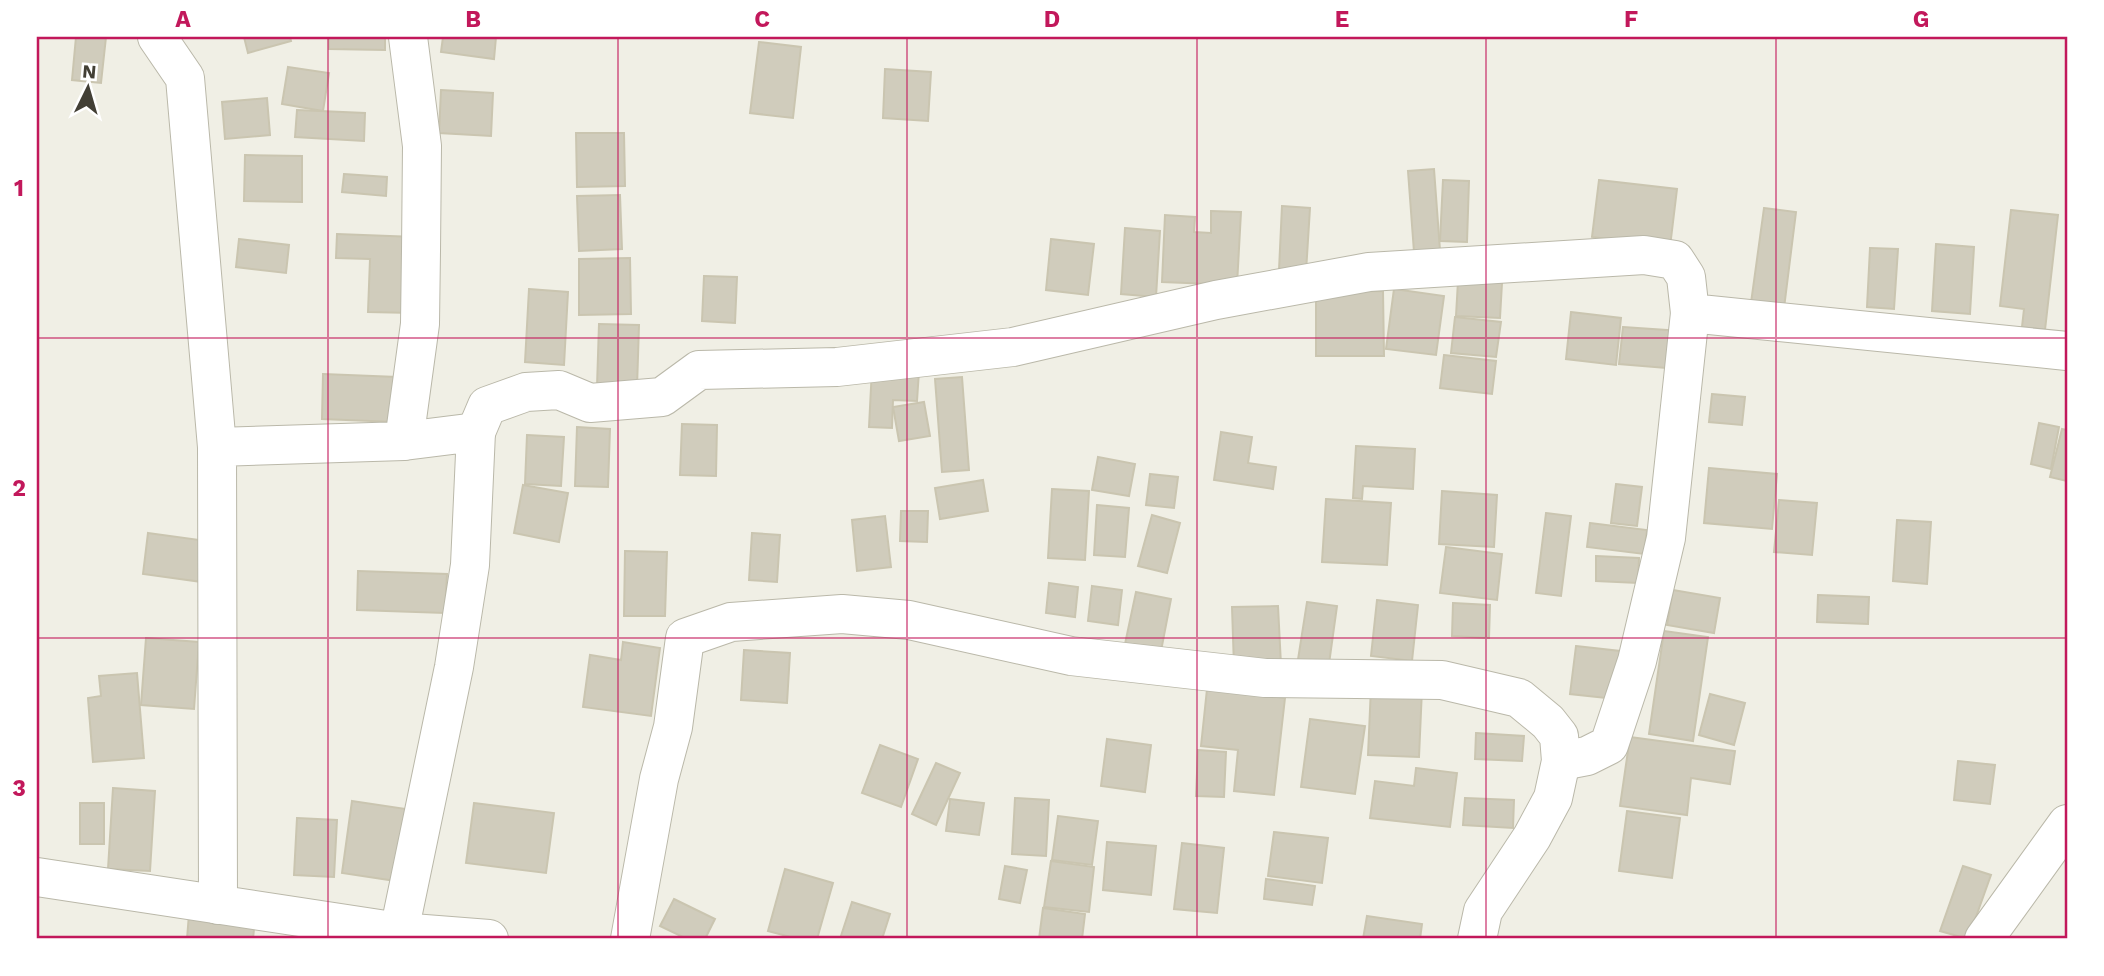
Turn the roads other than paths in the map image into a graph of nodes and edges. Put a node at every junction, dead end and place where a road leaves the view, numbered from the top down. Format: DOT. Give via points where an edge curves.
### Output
graph roads {
  1 [pos="157,37"];
  2 [pos="408,37"];
  3 [pos="1690,313"];
  4 [pos="2067,351"];
  5 [pos="477,432"];
  6 [pos="404,441"];
  7 [pos="217,447"];
  8 [pos="1561,761"];
  9 [pos="2067,824"];
  10 [pos="37,877"];
  11 [pos="218,905"];
  12 [pos="400,932"];
  13 [pos="489,939"];
  14 [pos="630,939"];
  15 [pos="1477,939"];
  16 [pos="1984,939"];
  1 -- 7 [label="street" via="185,78"];
  2 -- 6 [label="street" via="422,146 421,251 419,324"];
  3 -- 4 [label="street"];
  3 -- 5 [label="street" via="1686,277 1675,260 1644,256 1369,272 1216,300 1013,347 837,367 699,370 662,397 590,403 559,390 526,392 487,405"];
  3 -- 8 [label="street" via="1666,538 1637,661 1609,745 1587,757"];
  5 -- 6 [label="street"];
  5 -- 12 [label="street" via="470,565"];
  6 -- 7 [label="street"];
  7 -- 11 [label="street"];
  8 -- 14 [label="street" via="1559,736 1519,698 1442,680 1265,678 1071,656 909,620 842,614 731,622 685,638 673,727"];
  8 -- 15 [label="street" via="1553,798 1483,911"];
  9 -- 16 [label="street"];
  10 -- 11 [label="street"];
  11 -- 12 [label="street"];
  12 -- 13 [label="street"];
}
